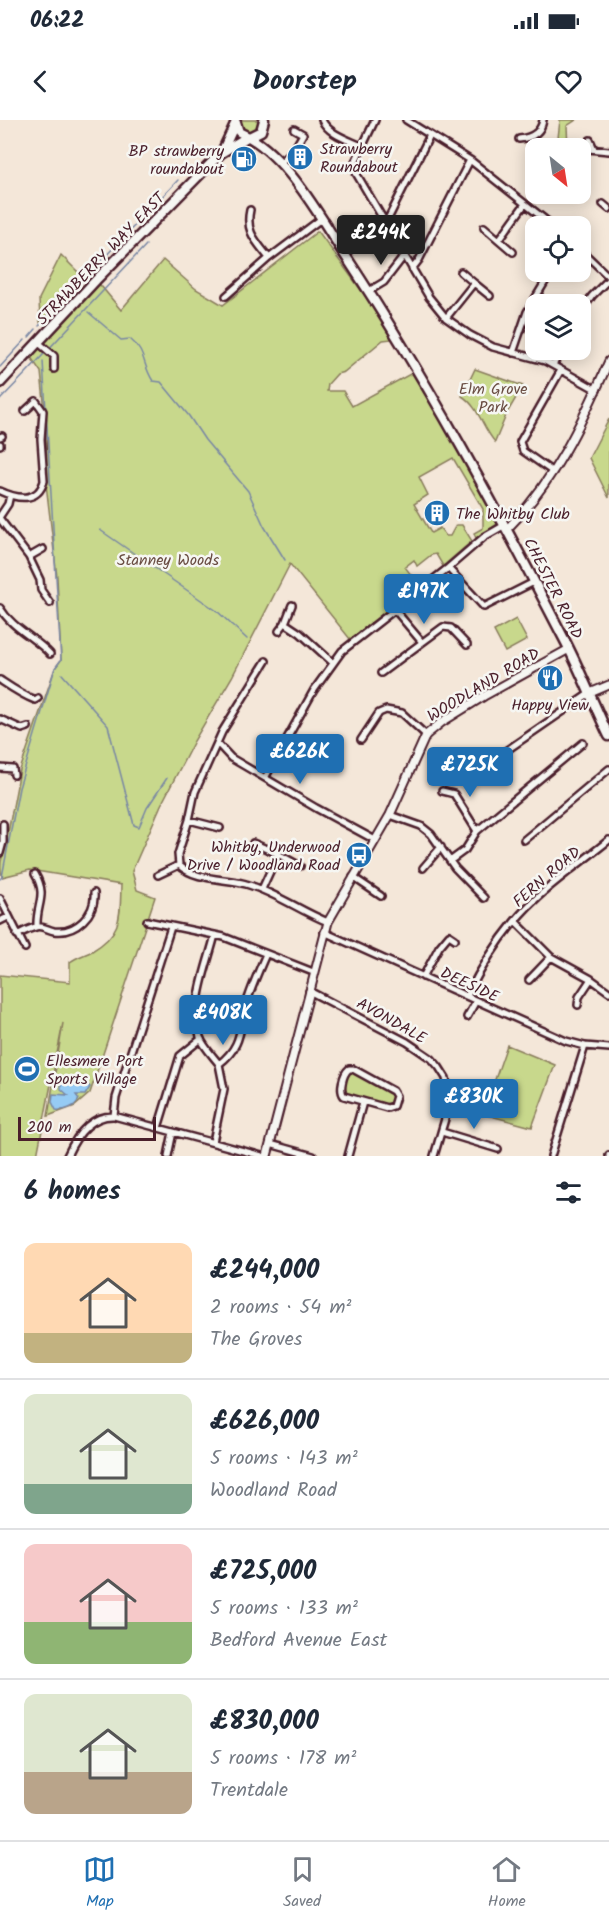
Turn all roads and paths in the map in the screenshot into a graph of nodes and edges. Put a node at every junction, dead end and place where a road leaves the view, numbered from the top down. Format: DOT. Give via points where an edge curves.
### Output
graph roads {
  1 [pos="322,120"];
  2 [pos="375,120"];
  3 [pos="406,120"];
  4 [pos="543,120"];
  5 [pos="235,122"];
  6 [pos="264,122"];
  7 [pos="294,129"];
  8 [pos="430,135"];
  9 [pos="248,137"];
  10 [pos="519,139"];
  11 [pos="361,146"];
  12 [pos="591,149"];
  13 [pos="609,151"];
  14 [pos="221,153"];
  15 [pos="272,153"];
  16 [pos="470,160"];
  17 [pos="280,162"];
  18 [pos="525,204"];
  19 [pos="603,204"];
  20 [pos="609,209"];
  21 [pos="250,210"];
  22 [pos="540,216"];
  23 [pos="321,219"];
  24 [pos="386,223"];
  25 [pos="484,227"];
  26 [pos="499,240"];
  27 [pos="513,252"];
  28 [pos="403,253"];
  29 [pos="269,258"];
  30 [pos="591,260"];
  31 [pos="412,269"];
  32 [pos="461,272"];
  33 [pos="609,278"];
  34 [pos="545,282"];
  35 [pos="474,283"];
  36 [pos="369,291"];
  37 [pos="226,296"];
  38 [pos="490,296"];
  39 [pos="591,297"];
  40 [pos="446,318"];
  41 [pos="39,343"];
  42 [pos="513,353"];
  43 [pos="556,360"];
  44 [pos="609,361"];
  45 [pos="553,365"];
  46 [pos="54,369"];
  47 [pos="561,370"];
  48 [pos="0,383"];
  49 [pos="597,390"];
  50 [pos="25,411"];
  51 [pos="554,472"];
  52 [pos="0,490"];
  53 [pos="10,495"];
  54 [pos="0,517"];
  55 [pos="506,527"];
  56 [pos="43,549"];
  57 [pos="29,557"];
  58 [pos="448,568"];
  59 [pos="534,582"];
  60 [pos="49,599"];
  61 [pos="292,605"];
  62 [pos="0,608"];
  63 [pos="395,610"];
  64 [pos="6,616"];
  65 [pos="0,621"];
  66 [pos="285,623"];
  67 [pos="279,631"];
  68 [pos="422,641"];
  69 [pos="467,645"];
  70 [pos="569,649"];
  71 [pos="50,654"];
  72 [pos="332,662"];
  73 [pos="256,663"];
  74 [pos="381,673"];
  75 [pos="0,680"];
  76 [pos="609,685"];
  77 [pos="590,693"];
  78 [pos="36,701"];
  79 [pos="0,719"];
  80 [pos="26,730"];
  81 [pos="426,735"];
  82 [pos="609,736"];
  83 [pos="361,740"];
  84 [pos="217,743"];
  85 [pos="583,743"];
  86 [pos="0,768"];
  87 [pos="609,769"];
  88 [pos="14,770"];
  89 [pos="265,778"];
  90 [pos="462,781"];
  91 [pos="442,791"];
  92 [pos="390,815"];
  93 [pos="189,820"];
  94 [pos="3,824"];
  95 [pos="220,828"];
  96 [pos="477,831"];
  97 [pos="375,840"];
  98 [pos="524,840"];
  99 [pos="609,840"];
  100 [pos="253,843"];
  101 [pos="441,848"];
  102 [pos="0,853"];
  103 [pos="278,854"];
  104 [pos="450,861"];
  105 [pos="179,865"];
  106 [pos="300,866"];
  107 [pos="423,868"];
  108 [pos="158,875"];
  109 [pos="38,876"];
  110 [pos="353,877"];
  111 [pos="262,890"];
  112 [pos="94,893"];
  113 [pos="381,896"];
  114 [pos="0,898"];
  115 [pos="484,898"];
  116 [pos="8,917"];
  117 [pos="0,921"];
  118 [pos="147,921"];
  119 [pos="515,921"];
  120 [pos="328,922"];
  121 [pos="37,926"];
  122 [pos="171,927"];
  123 [pos="324,932"];
  124 [pos="18,934"];
  125 [pos="215,935"];
  126 [pos="451,935"];
  127 [pos="25,948"];
  128 [pos="266,954"];
  129 [pos="551,957"];
  130 [pos="313,972"];
  131 [pos="423,977"];
  132 [pos="591,979"];
  133 [pos="534,985"];
  134 [pos="309,991"];
  135 [pos="609,992"];
  136 [pos="467,996"];
  137 [pos="476,1001"];
  138 [pos="576,1001"];
  139 [pos="467,1017"];
  140 [pos="201,1039"];
  141 [pos="585,1046"];
  142 [pos="609,1048"];
  143 [pos="219,1064"];
  144 [pos="363,1102"];
  145 [pos="114,1116"];
  146 [pos="159,1128"];
  147 [pos="173,1132"];
  148 [pos="442,1132"];
  149 [pos="213,1142"];
  150 [pos="270,1144"];
  151 [pos="498,1149"];
  152 [pos="67,1156"];
  153 [pos="168,1156"];
  154 [pos="262,1156"];
  155 [pos="267,1156"];
  156 [pos="313,1156"];
  157 [pos="348,1156"];
  158 [pos="434,1156"];
  159 [pos="551,1156"];
  1 -- 11 [label="street" via="331,131"];
  2 -- 11 [label="street"];
  3 -- 8 [label="street"];
  4 -- 10 [label="street" via="536,134"];
  5 -- 9 [label="main road" via="239,132"];
  5 -- 14 [label="main road, STRAWBERRY WAY EAST"];
  6 -- 9 [label="main road" via="258,134"];
  6 -- 15 [label="main road, CHESTER ROAD"];
  7 -- 17 [label="street" via="303,134"];
  8 -- 16 [label="street"];
  8 -- 24 [label="street"];
  9 -- 14 [label="main road, STRAWBERRY WAY EAST"];
  9 -- 15 [label="main road, CHESTER ROAD"];
  11 -- 24 [label="street" via="355,168"];
  12 -- 13 [label="street"];
  14 -- 41 [label="main road, STRAWBERRY WAY EAST"];
  15 -- 17 [label="main road, CHESTER ROAD"];
  16 -- 18 [label="street"];
  16 -- 31 [label="street"];
  17 -- 23 [label="main road, CHESTER ROAD"];
  18 -- 22 [label="street"];
  18 -- 26 [label="street"];
  19 -- 20 [label="street"];
  21 -- 29 [label="street" via="248,227"];
  23 -- 29 [label="street"];
  23 -- 36 [label="main road, CHESTER ROAD"];
  24 -- 28 [label="street"];
  25 -- 26 [label="street"];
  26 -- 27 [label="street"];
  28 -- 31 [label="street"];
  28 -- 36 [label="street" via="384,282"];
  29 -- 37 [label="street"];
  30 -- 33 [label="street"];
  31 -- 40 [label="street"];
  32 -- 35 [label="street"];
  33 -- 39 [label="street"];
  34 -- 42 [label="street" via="527,312"];
  35 -- 38 [label="street"];
  35 -- 40 [label="street"];
  36 -- 55 [label="main road, CHESTER ROAD"];
  40 -- 42 [label="street" via="470,335"];
  41 -- 46 [label="street" via="54,356"];
  41 -- 48 [label="main road, STRAWBERRY WAY EAST"];
  42 -- 45 [label="street"];
  43 -- 45 [label="street"];
  44 -- 49 [label="street"];
  45 -- 47 [label="street"];
  47 -- 49 [label="street"];
  47 -- 51 [label="street" via="520,442 523,451"];
  49 -- 51 [label="street"];
  50 -- 53 [label="street" via="36,401 43,411 45,481 34,496"];
  51 -- 55 [label="street" via="525,511"];
  52 -- 53 [label="street"];
  53 -- 54 [label="street"];
  54 -- 57 [label="street"];
  55 -- 58 [label="street" via="484,537"];
  55 -- 59 [label="main road, CHESTER ROAD"];
  56 -- 57 [label="street"];
  57 -- 60 [label="street" via="41,590"];
  58 -- 59 [label="street" via="484,608"];
  58 -- 63 [label="street"];
  59 -- 70 [label="main road, CHESTER ROAD"];
  61 -- 66 [label="street"];
  62 -- 64 [label="street"];
  63 -- 68 [label="street"];
  63 -- 72 [label="street"];
  64 -- 65 [label="street"];
  64 -- 71 [label="street"];
  66 -- 67 [label="street"];
  66 -- 72 [label="street"];
  68 -- 69 [label="street" via="439,628 447,627"];
  68 -- 74 [label="street"];
  70 -- 77 [label="main road, CHESTER ROAD"];
  70 -- 81 [label="street, WOODLAND ROAD" via="476,701"];
  72 -- 89 [label="street"];
  73 -- 84 [label="street" via="264,664"];
  75 -- 78 [label="street"];
  76 -- 77 [label="street"];
  77 -- 82 [label="main road, CHESTER ROAD"];
  77 -- 90 [label="street"];
  79 -- 80 [label="street"];
  81 -- 83 [label="street" via="402,713 386,710 379,713"];
  81 -- 92 [label="street, WOODLAND ROAD"];
  84 -- 89 [label="street" via="231,758"];
  84 -- 93 [label="street" via="195,792"];
  85 -- 96 [label="street"];
  86 -- 88 [label="street"];
  87 -- 98 [label="street"];
  89 -- 97 [label="street"];
  91 -- 96 [label="street" via="455,792"];
  92 -- 97 [label="street, WOODLAND ROAD"];
  92 -- 101 [label="street" via="421,826"];
  93 -- 95 [label="street"];
  93 -- 105 [label="street" via="179,849"];
  94 -- 102 [label="street"];
  96 -- 104 [label="street" via="465,850"];
  97 -- 110 [label="street, WOODLAND ROAD"];
  99 -- 119 [label="street, FERN ROAD"];
  100 -- 103 [label="street"];
  101 -- 104 [label="street"];
  101 -- 107 [label="street"];
  103 -- 106 [label="street"];
  103 -- 111 [label="street"];
  104 -- 115 [label="street"];
  105 -- 108 [label="street"];
  105 -- 111 [label="street" via="188,872"];
  109 -- 121 [label="street" via="42,891"];
  110 -- 113 [label="street"];
  110 -- 120 [label="street, WOODLAND ROAD"];
  111 -- 120 [label="street"];
  112 -- 121 [label="street" via="94,906 75,928 56,932"];
  114 -- 116 [label="street"];
  116 -- 117 [label="street"];
  116 -- 124 [label="street"];
  118 -- 122 [label="street"];
  119 -- 129 [label="street"];
  119 -- 136 [label="street, FERN ROAD" via="481,968"];
  120 -- 123 [label="street, WOODLAND ROAD"];
  121 -- 124 [label="street"];
  122 -- 125 [label="street"];
  122 -- 145 [label="street" via="116,1098"];
  123 -- 130 [label="street, WOODLAND ROAD"];
  123 -- 131 [label="street, DEESIDE"];
  124 -- 127 [label="street"];
  125 -- 128 [label="street"];
  125 -- 140 [label="street" via="197,1004"];
  126 -- 131 [label="street" via="439,946"];
  128 -- 130 [label="street"];
  128 -- 143 [label="street" via="239,1039 230,1056"];
  129 -- 132 [label="street"];
  129 -- 133 [label="street" via="528,979"];
  130 -- 134 [label="street, WOODLAND ROAD"];
  131 -- 136 [label="street, DEESIDE"];
  132 -- 135 [label="street"];
  132 -- 138 [label="street"];
  134 -- 148 [label="street, AVONDALE" via="432,1059 449,1089 450,1102"];
  134 -- 150 [label="street, WOODLAND ROAD"];
  136 -- 137 [label="street, DEESIDE"];
  137 -- 139 [label="street"];
  137 -- 141 [label="street, DEESIDE"];
  140 -- 143 [label="street"];
  140 -- 146 [label="street" via="180,1056"];
  141 -- 142 [label="street, DEESIDE"];
  141 -- 159 [label="street"];
  143 -- 149 [label="street" via="224,1089"];
  144 -- 144 [label="street" via="390,1108 396,1096 349,1069 342,1093"];
  144 -- 157 [label="street"];
  145 -- 146 [label="street"];
  145 -- 152 [label="street" via="98,1118 87,1126"];
  146 -- 147 [label="street"];
  147 -- 149 [label="street"];
  147 -- 153 [label="street"];
  148 -- 151 [label="street"];
  148 -- 158 [label="street, AVONDALE"];
  149 -- 154 [label="street"];
  150 -- 155 [label="street, WOODLAND ROAD"];
  150 -- 156 [label="street"];
}
